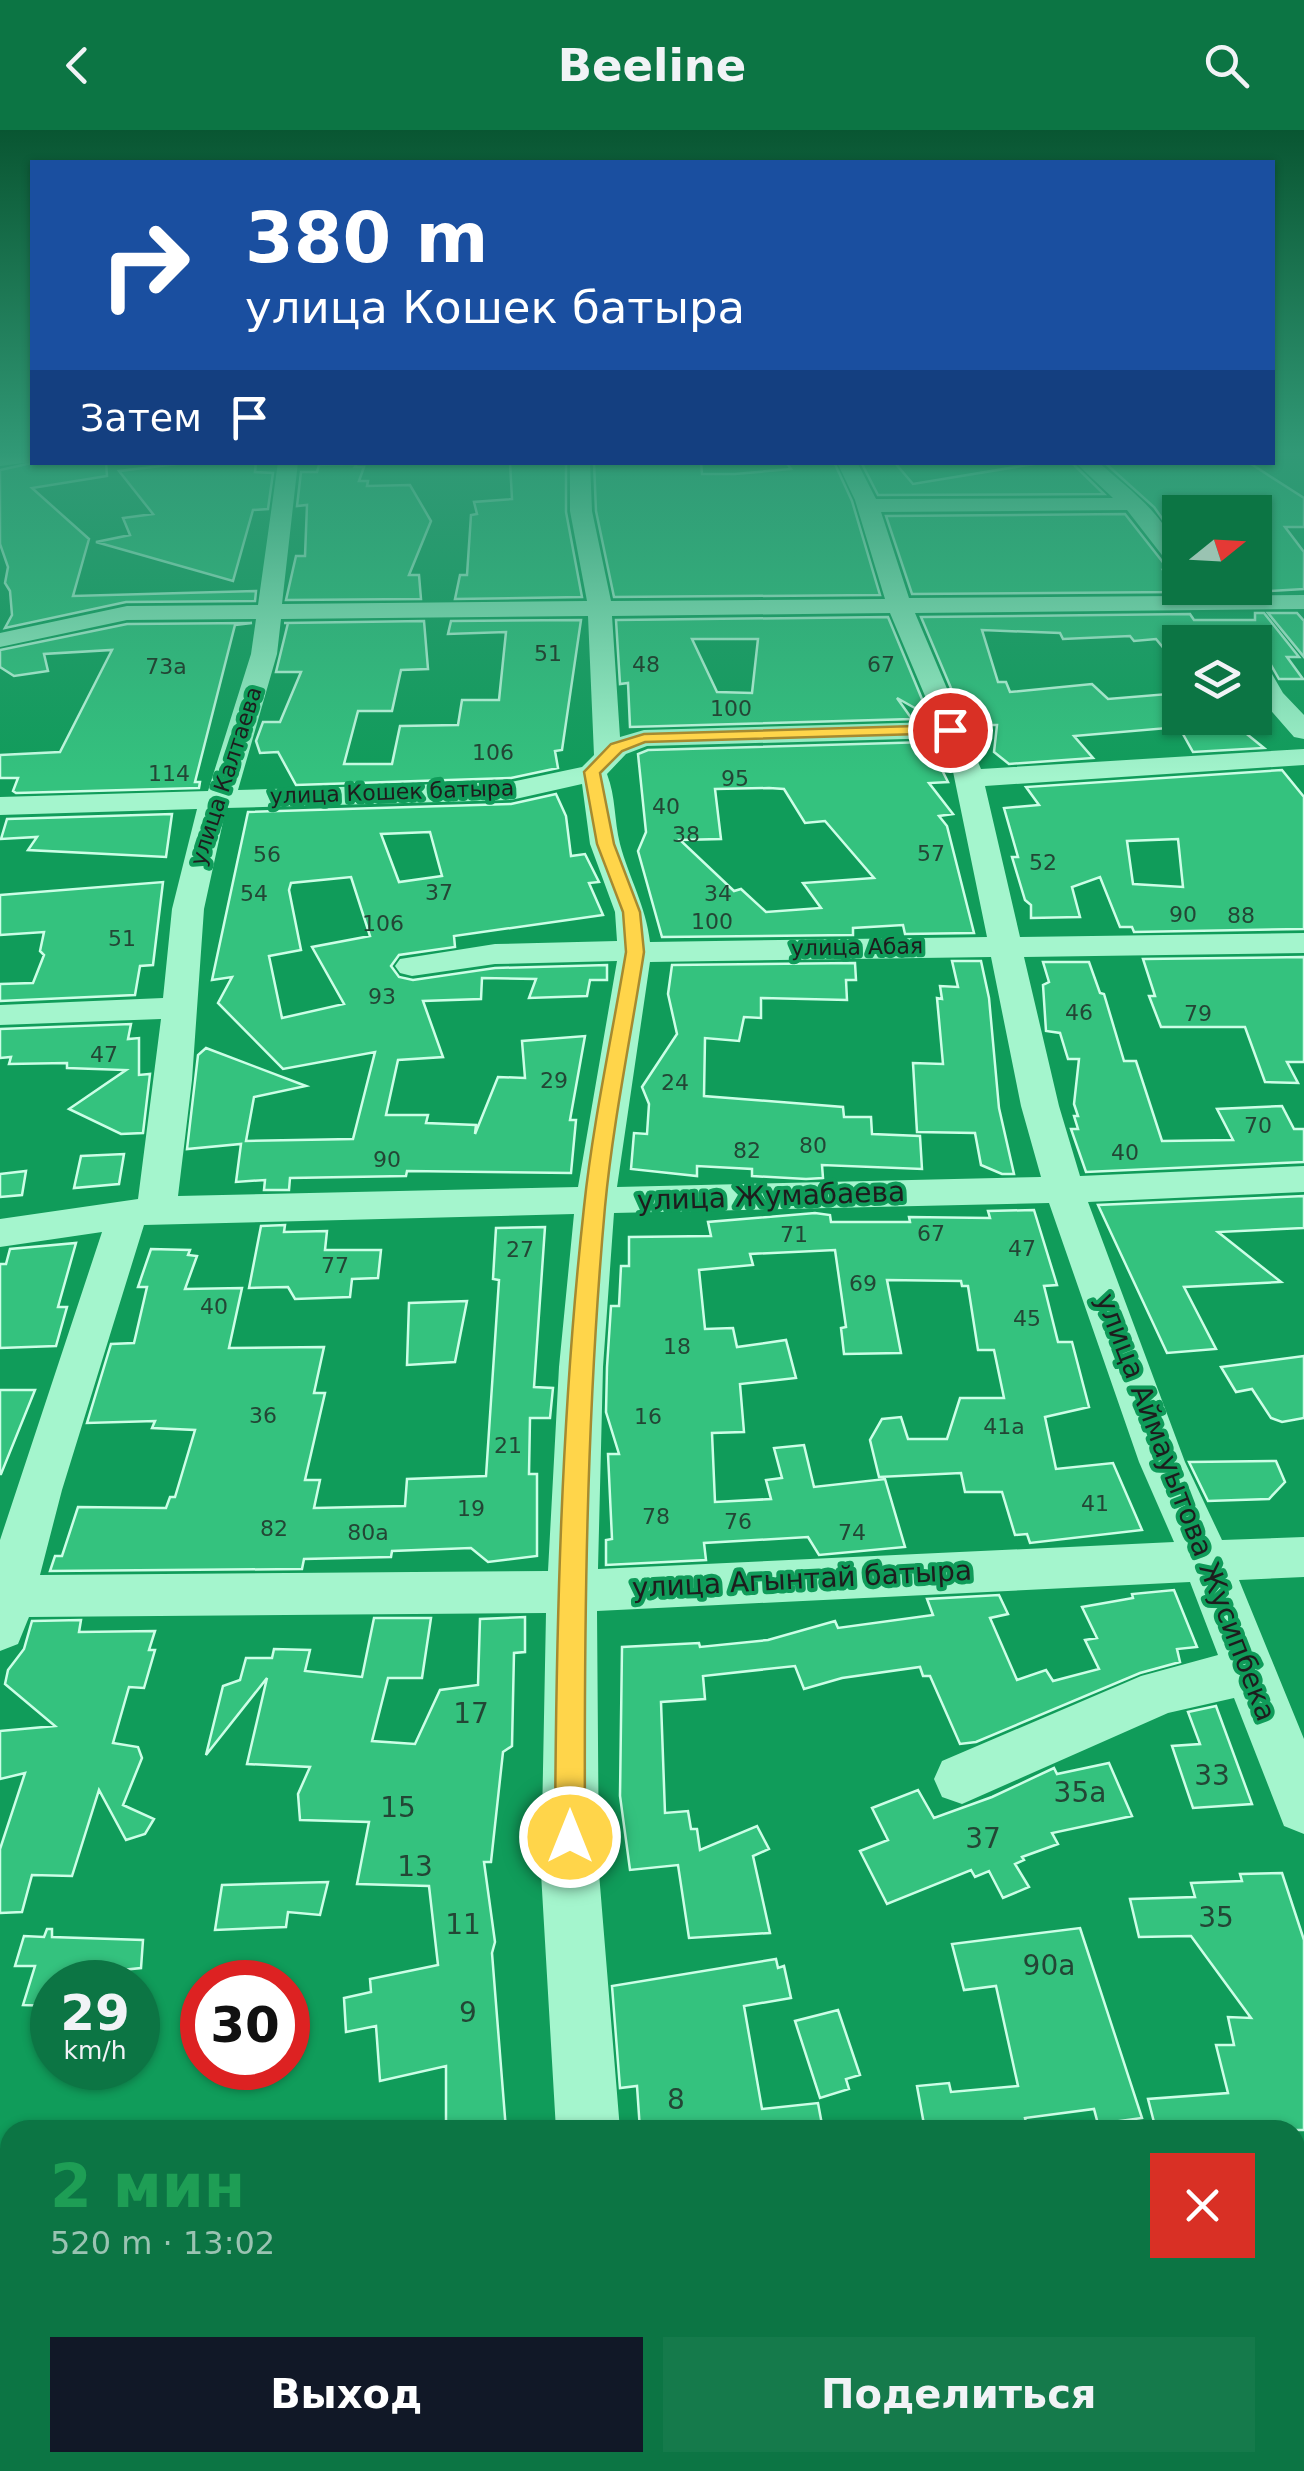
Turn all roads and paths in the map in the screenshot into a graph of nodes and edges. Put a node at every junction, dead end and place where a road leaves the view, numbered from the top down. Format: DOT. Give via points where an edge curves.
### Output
graph roads {
  1 [pos="273,560"];
  2 [pos="591,560"];
  3 [pos="885,560"];
  4 [pos="1162,599"];
  5 [pos="1272,601"];
  6 [pos="1304,602"];
  7 [pos="899,605"];
  8 [pos="1212,605"];
  9 [pos="600,606"];
  10 [pos="270,610"];
  11 [pos="1229,625"];
  12 [pos="0,640"];
  13 [pos="1272,697"];
  14 [pos="950,730"];
  15 [pos="1304,731"];
  16 [pos="1304,757"];
  17 [pos="600,765"];
  18 [pos="970,778"];
  19 [pos="219,798"];
  20 [pos="0,806"];
  21 [pos="1304,943"];
  22 [pos="1007,944"];
  23 [pos="635,952"];
  24 [pos="412,966"];
  25 [pos="181,1008"];
  26 [pos="0,1014"];
  27 [pos="1304,1178"];
  28 [pos="1064,1190"];
  29 [pos="595,1202"];
  30 [pos="142,1213"];
  31 [pos="0,1232"];
  32 [pos="1304,1557"];
  33 [pos="1207,1561"];
  34 [pos="575,1592"];
  35 [pos="4,1606"];
  36 [pos="1250,1672"];
  37 [pos="962,1779"];
  38 [pos="1304,1808"];
  39 [pos="587,2120"];
  1 -- 10 [label="street, улица Калтаева"];
  2 -- 9 [label="street"];
  3 -- 7 [label="street, улица Аймауытова Жусипбека"];
  4 -- 7 [label="street"];
  5 -- 6 [label="street"];
  7 -- 9 [label="street"];
  7 -- 14 [label="street, улица Аймауытова Жусипбека"];
  8 -- 11 [label="street"];
  9 -- 10 [label="street"];
  9 -- 17 [label="street"];
  10 -- 12 [label="street" via="127,613"];
  10 -- 19 [label="street, улица Калтаева" via="244,733"];
  13 -- 15 [label="street"];
  14 -- 17 [label="street, улица Кошек батыра" via="644,738 624,742"];
  14 -- 18 [label="street, улица Аймауытова Жусипбека"];
  16 -- 18 [label="street"];
  17 -- 19 [label="street, улица Кошек батыра" via="510,790"];
  17 -- 23 [label="street" via="606,844 631,912"];
  18 -- 22 [label="street, улица Аймауытова Жусипбека"];
  19 -- 20 [label="street, улица Кошек батыра"];
  19 -- 25 [label="street, улица Калтаева" via="188,909"];
  21 -- 22 [label="street, улица Абая"];
  22 -- 23 [label="street, улица Абая"];
  22 -- 28 [label="street, улица Аймауытова Жусипбека"];
  23 -- 24 [label="street, улица Абая" via="510,952"];
  23 -- 29 [label="street"];
  25 -- 26 [label="street"];
  25 -- 30 [label="street, улица Калтаева"];
  27 -- 28 [label="street, улица Жумабаева"];
  28 -- 29 [label="street, улица Жумабаева"];
  28 -- 33 [label="street, улица Аймауытова Жусипбека" via="1162,1462"];
  29 -- 30 [label="street, улица Жумабаева"];
  29 -- 34 [label="street" via="581,1368"];
  30 -- 31 [label="street, улица Жумабаева"];
  30 -- 35 [label="street, улица Калтаева" via="38,1490"];
  32 -- 33 [label="street, улица Агынтай батыра"];
  33 -- 34 [label="street, улица Агынтай батыра"];
  33 -- 36 [label="street, улица Аймауытова Жусипбека"];
  34 -- 35 [label="street, улица Агынтай батыра" via="110,1598"];
  34 -- 39 [label="street" via="570,1872"];
  36 -- 37 [label="street" via="1160,1692"];
  36 -- 38 [label="street, улица Аймауытова Жусипбека"];
}
